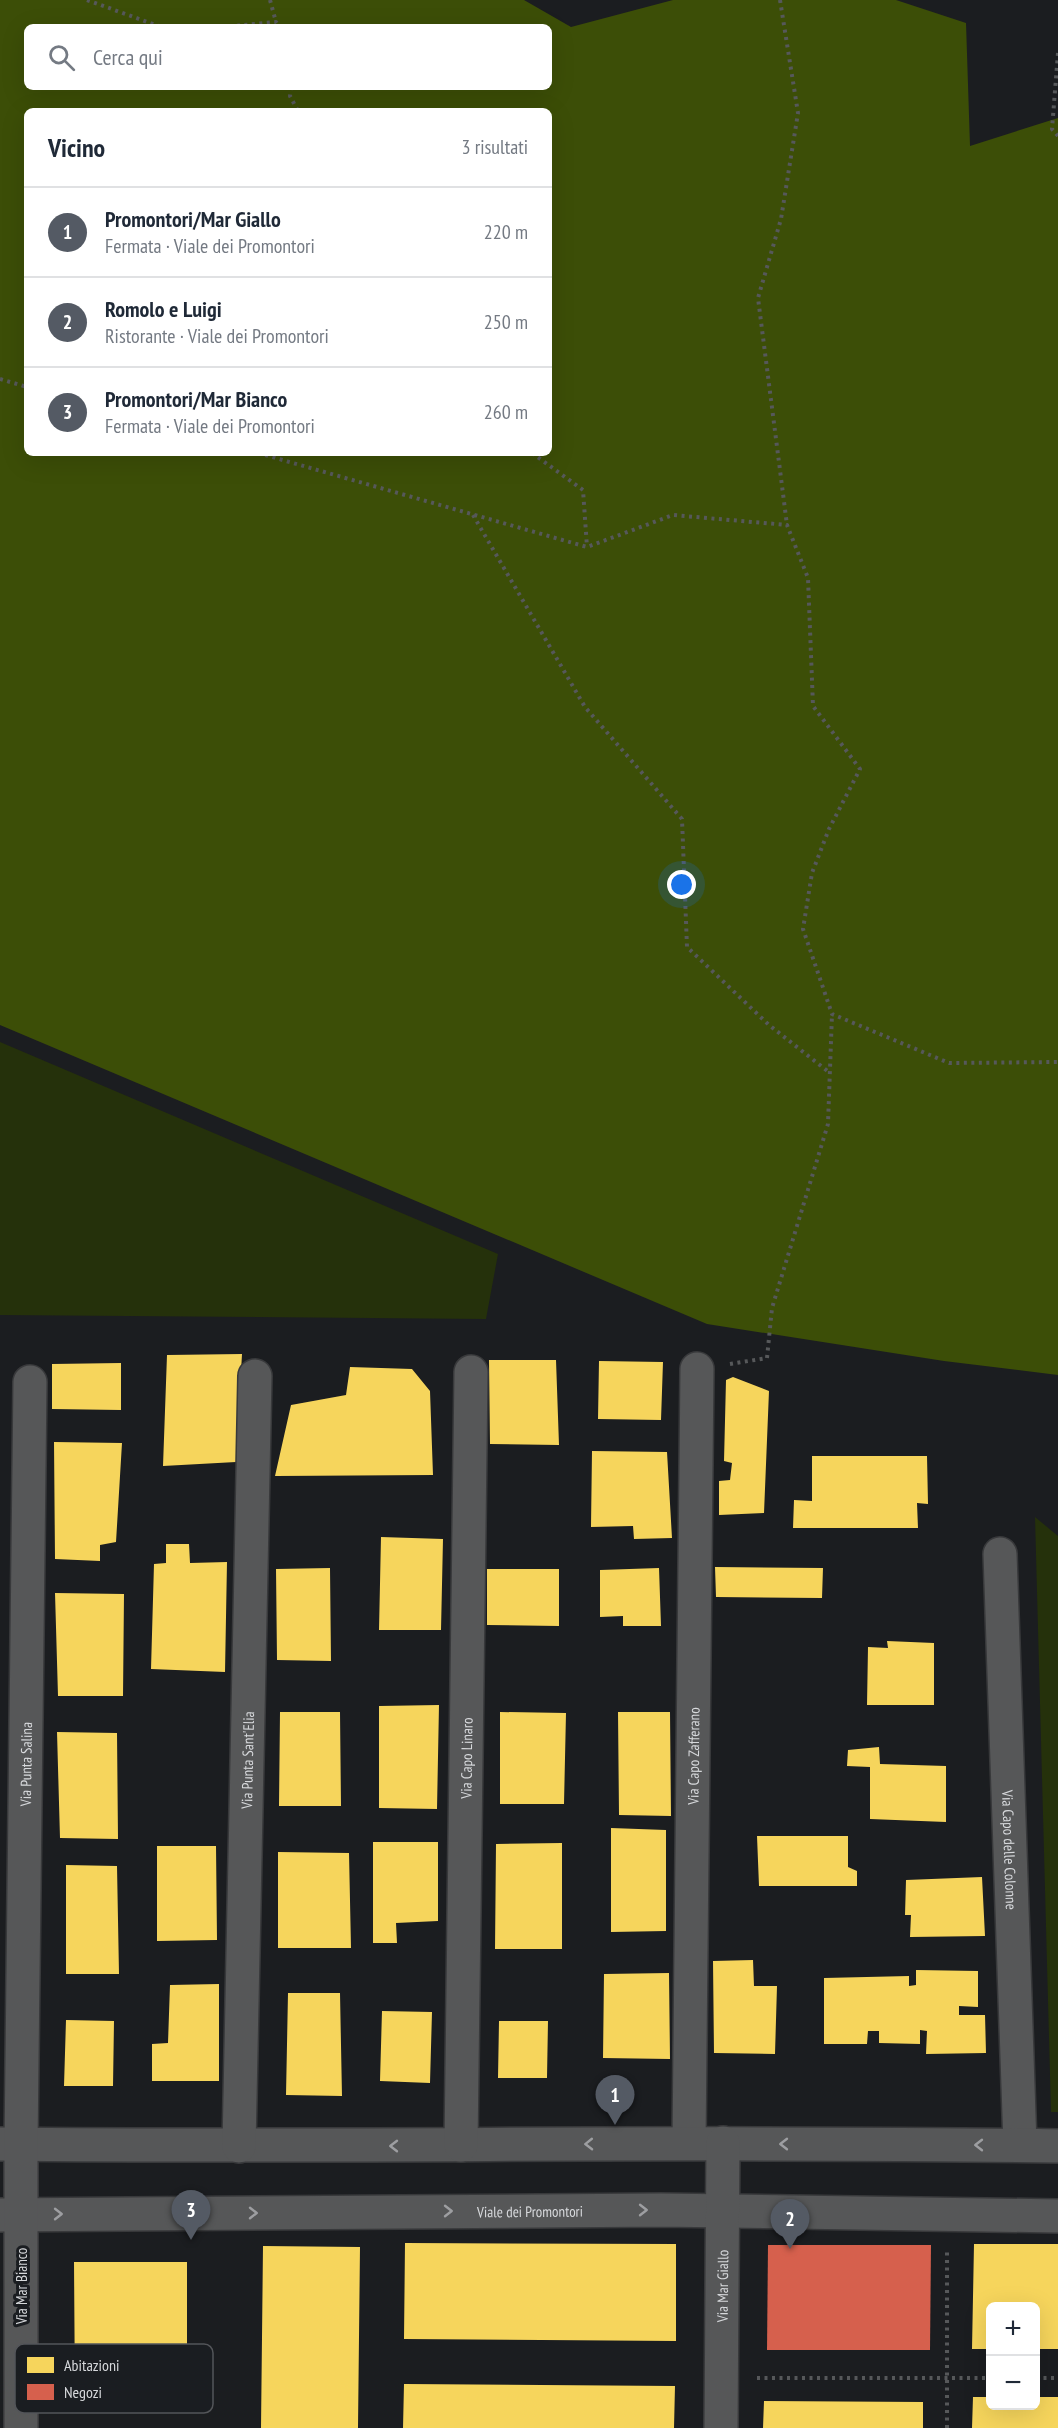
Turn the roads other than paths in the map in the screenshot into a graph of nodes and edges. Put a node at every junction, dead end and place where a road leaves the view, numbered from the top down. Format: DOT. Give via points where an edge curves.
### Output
graph roads {
  1 [pos="697,1369"];
  2 [pos="471,1372"];
  3 [pos="255,1376"];
  4 [pos="30,1382"];
  5 [pos="1000,1554"];
  6 [pos="688,2143"];
  7 [pos="723,2143"];
  8 [pos="11,2144"];
  9 [pos="461,2145"];
  10 [pos="1020,2145"];
  11 [pos="239,2146"];
  12 [pos="1058,2146"];
  13 [pos="724,2210"];
  14 [pos="11,2215"];
  15 [pos="1058,2216"];
  16 [pos="14,2426"];
  17 [pos="721,2428"];
  1 -- 6 [label="street, Via Capo Zafferano"];
  2 -- 9 [label="street, Via Capo Linaro"];
  3 -- 11 [label="street, Via Punta Sant'Elia"];
  4 -- 8 [label="street, Via Punta Salina"];
  5 -- 10 [label="street, Via Capo delle Colonne"];
  6 -- 7 [label="street"];
  6 -- 9 [label="street, one-way"];
  10 -- 7 [label="street, one-way"];
  7 -- 13 [label="street, Via Mar Giallo"];
  8 -- 11 [label="street"];
  8 -- 14 [label="street, Via Mar Bianco"];
  9 -- 11 [label="street, one-way"];
  10 -- 12 [label="street"];
  14 -- 13 [label="street, Viale dei Promontori, one-way"];
  13 -- 15 [label="street, Viale dei Promontori"];
  13 -- 17 [label="street, Via Mar Giallo"];
  14 -- 16 [label="street, Via Mar Bianco"];
}
